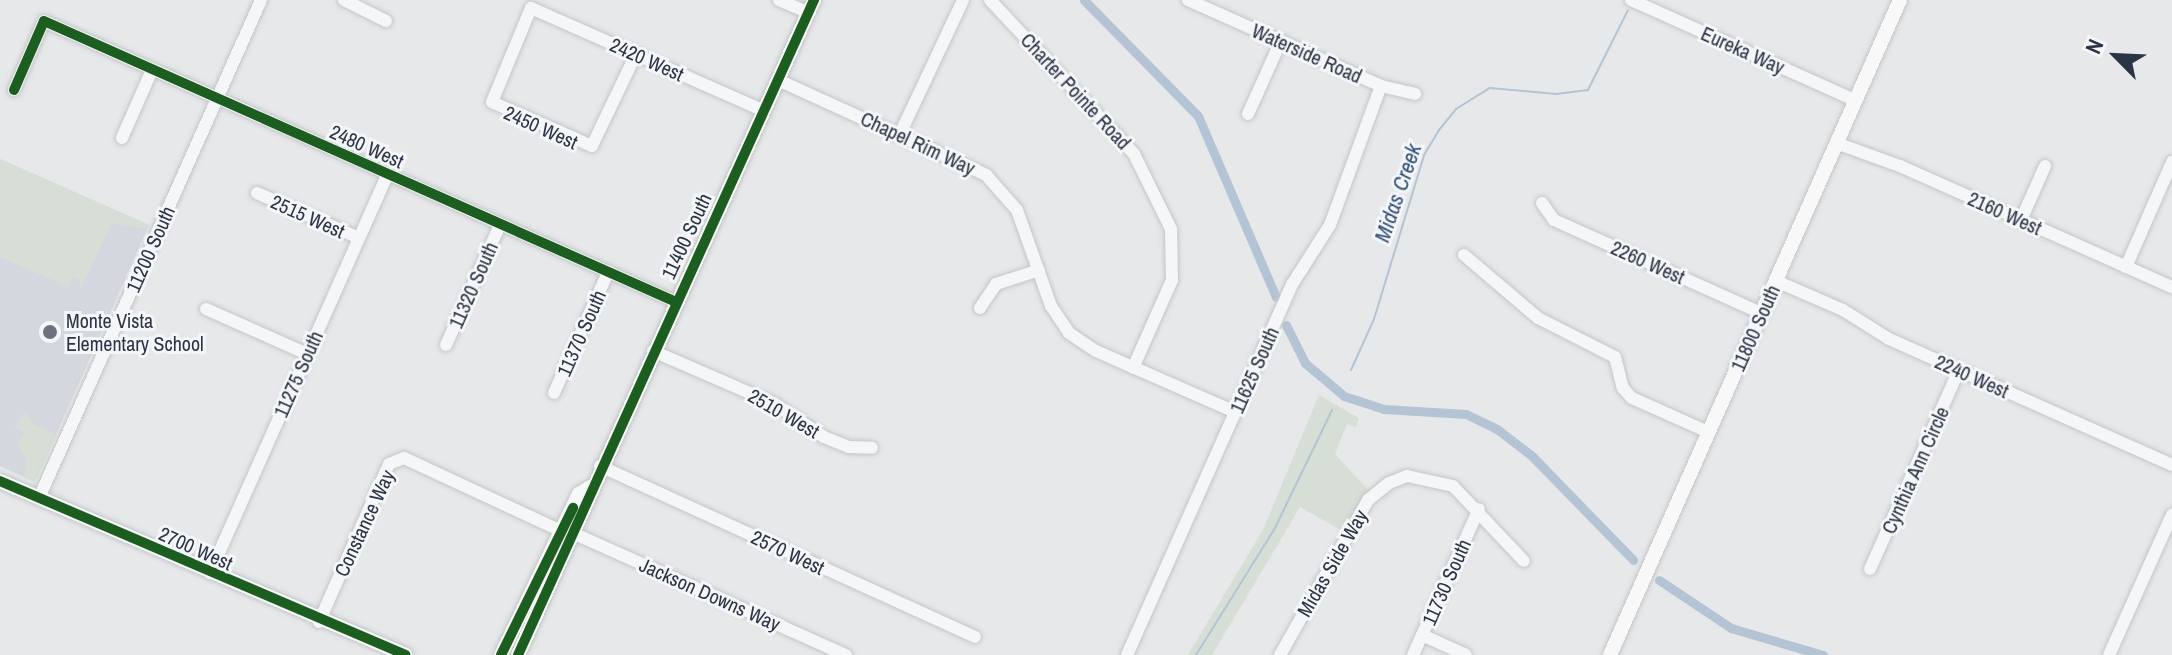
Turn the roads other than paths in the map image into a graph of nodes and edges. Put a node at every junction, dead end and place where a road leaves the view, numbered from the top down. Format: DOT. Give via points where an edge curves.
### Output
graph roads {
  1 [pos="261,0"];
  2 [pos="344,0"];
  3 [pos="779,0"];
  4 [pos="963,0"];
  5 [pos="990,0"];
  6 [pos="1188,0"];
  7 [pos="1631,0"];
  8 [pos="1900,0"];
  9 [pos="811,6"];
  10 [pos="386,21"];
  11 [pos="1281,41"];
  12 [pos="636,54"];
  13 [pos="152,70"];
  14 [pos="778,80"];
  15 [pos="1381,86"];
  16 [pos="14,90"];
  17 [pos="1415,94"];
  18 [pos="216,98"];
  19 [pos="1855,100"];
  20 [pos="492,102"];
  21 [pos="764,111"];
  22 [pos="1248,114"];
  23 [pos="900,134"];
  24 [pos="122,138"];
  25 [pos="1836,143"];
  26 [pos="2172,162"];
  27 [pos="2045,166"];
  28 [pos="387,175"];
  29 [pos="257,193"];
  30 [pos="1542,203"];
  31 [pos="2021,220"];
  32 [pos="500,225"];
  33 [pos="359,238"];
  34 [pos="1464,255"];
  35 [pos="2126,267"];
  36 [pos="1039,270"];
  37 [pos="608,272"];
  38 [pos="1776,281"];
  39 [pos="2172,287"];
  40 [pos="676,302"];
  41 [pos="980,308"];
  42 [pos="206,309"];
  43 [pos="1761,313"];
  44 [pos="446,345"];
  45 [pos="653,351"];
  46 [pos="307,354"];
  47 [pos="1133,368"];
  48 [pos="1959,370"];
  49 [pos="554,393"];
  50 [pos="1235,412"];
  51 [pos="1708,432"];
  52 [pos="872,448"];
  53 [pos="2172,465"];
  54 [pos="600,466"];
  55 [pos="0,481"];
  56 [pos="39,498"];
  57 [pos="1479,509"];
  58 [pos="2172,515"];
  59 [pos="568,533"];
  60 [pos="1524,561"];
  61 [pos="1870,569"];
  62 [pos="210,573"];
  63 [pos="319,622"];
  64 [pos="1422,635"];
  65 [pos="975,637"];
  66 [pos="382,651"];
  67 [pos="405,655"];
  68 [pos="501,655"];
  69 [pos="518,655"];
  70 [pos="846,655"];
  71 [pos="1127,655"];
  72 [pos="1280,655"];
  73 [pos="1413,655"];
  74 [pos="1466,655"];
  75 [pos="1610,655"];
  76 [pos="2109,655"];
  1 -- 18 [label="street, 11200 South"];
  2 -- 10 [label="street"];
  3 -- 9 [label="street"];
  4 -- 23 [label="street"];
  5 -- 47 [label="street, Charter Pointe Road" via="1134,154 1171,229 1172,280"];
  6 -- 11 [label="street, Waterside Road"];
  7 -- 19 [label="street, Eureka Way"];
  8 -- 19 [label="main road, 11800 South"];
  9 -- 14 [label="main road, 11400 South"];
  11 -- 15 [label="street, Waterside Road"];
  11 -- 22 [label="street"];
  12 -- 20 [label="street, 2450 West" via="592,146"];
  12 -- 20 [label="street, 2420 West" via="531,8"];
  12 -- 21 [label="street, 2420 West"];
  13 -- 16 [label="street, 2480 West" via="44,21"];
  13 -- 18 [label="street, 2480 West"];
  13 -- 24 [label="street"];
  14 -- 21 [label="main road, 11400 South"];
  14 -- 23 [label="street, Chapel Rim Way"];
  15 -- 17 [label="street, Waterside Road"];
  15 -- 50 [label="street, 11625 South" via="1330,225 1297,274"];
  18 -- 28 [label="street, 2480 West"];
  18 -- 56 [label="street, 11200 South"];
  19 -- 25 [label="main road, 11800 South"];
  21 -- 40 [label="main road, 11400 South"];
  23 -- 36 [label="street, Chapel Rim Way" via="971,166 1000,186 1021,219"];
  25 -- 31 [label="street, 2160 West"];
  25 -- 38 [label="main road, 11800 South"];
  26 -- 35 [label="street"];
  27 -- 31 [label="street"];
  28 -- 32 [label="street, 2480 West"];
  28 -- 33 [label="street, 11275 South"];
  29 -- 33 [label="street, 2515 West"];
  30 -- 43 [label="street, 2260 West" via="1554,220"];
  31 -- 35 [label="street, 2160 West"];
  32 -- 37 [label="street, 2480 West"];
  32 -- 44 [label="street, 11320 South"];
  33 -- 46 [label="street, 11275 South"];
  34 -- 51 [label="street" via="1538,318 1615,357 1623,388 1632,398"];
  35 -- 39 [label="street, 2160 West"];
  36 -- 41 [label="street" via="996,284"];
  36 -- 47 [label="street, Chapel Rim Way" via="1055,314 1069,333"];
  37 -- 40 [label="street, 2480 West"];
  37 -- 49 [label="street, 11370 South"];
  38 -- 43 [label="main road, 11800 South"];
  38 -- 48 [label="street, 2240 West"];
  40 -- 45 [label="main road, 11400 South"];
  42 -- 46 [label="street"];
  43 -- 51 [label="main road, 11800 South"];
  45 -- 52 [label="street, 2510 West" via="775,404 824,437 849,447"];
  45 -- 54 [label="main road, 11400 South"];
  46 -- 62 [label="street, 11275 South"];
  47 -- 50 [label="street, Chapel Rim Way"];
  48 -- 53 [label="street, 2240 West"];
  48 -- 61 [label="street, Cynthia Ann Circle"];
  50 -- 71 [label="street, 11625 South"];
  51 -- 75 [label="main road, 11800 South"];
  54 -- 59 [label="main road, 11400 South" via="590,501"];
  54 -- 65 [label="street, 2570 West"];
  55 -- 56 [label="main road, 2700 West"];
  56 -- 62 [label="main road, 2700 West"];
  57 -- 60 [label="street, Midas Side Way"];
  57 -- 64 [label="street, 11730 South"];
  57 -- 72 [label="street, Midas Side Way" via="1453,486 1428,478 1407,476 1389,483 1368,500"];
  58 -- 76 [label="street"];
  59 -- 63 [label="street, Constance Way" via="404,458 389,464"];
  59 -- 68 [label="main road, 11400 South"];
  59 -- 69 [label="main road, 11400 South"];
  59 -- 70 [label="street, Jackson Downs Way"];
  62 -- 63 [label="main road, 2700 West"];
  63 -- 66 [label="main road, 2700 West"];
  64 -- 73 [label="street, 11730 South"];
  64 -- 74 [label="street"];
  66 -- 67 [label="main road, 2700 West"];
}
